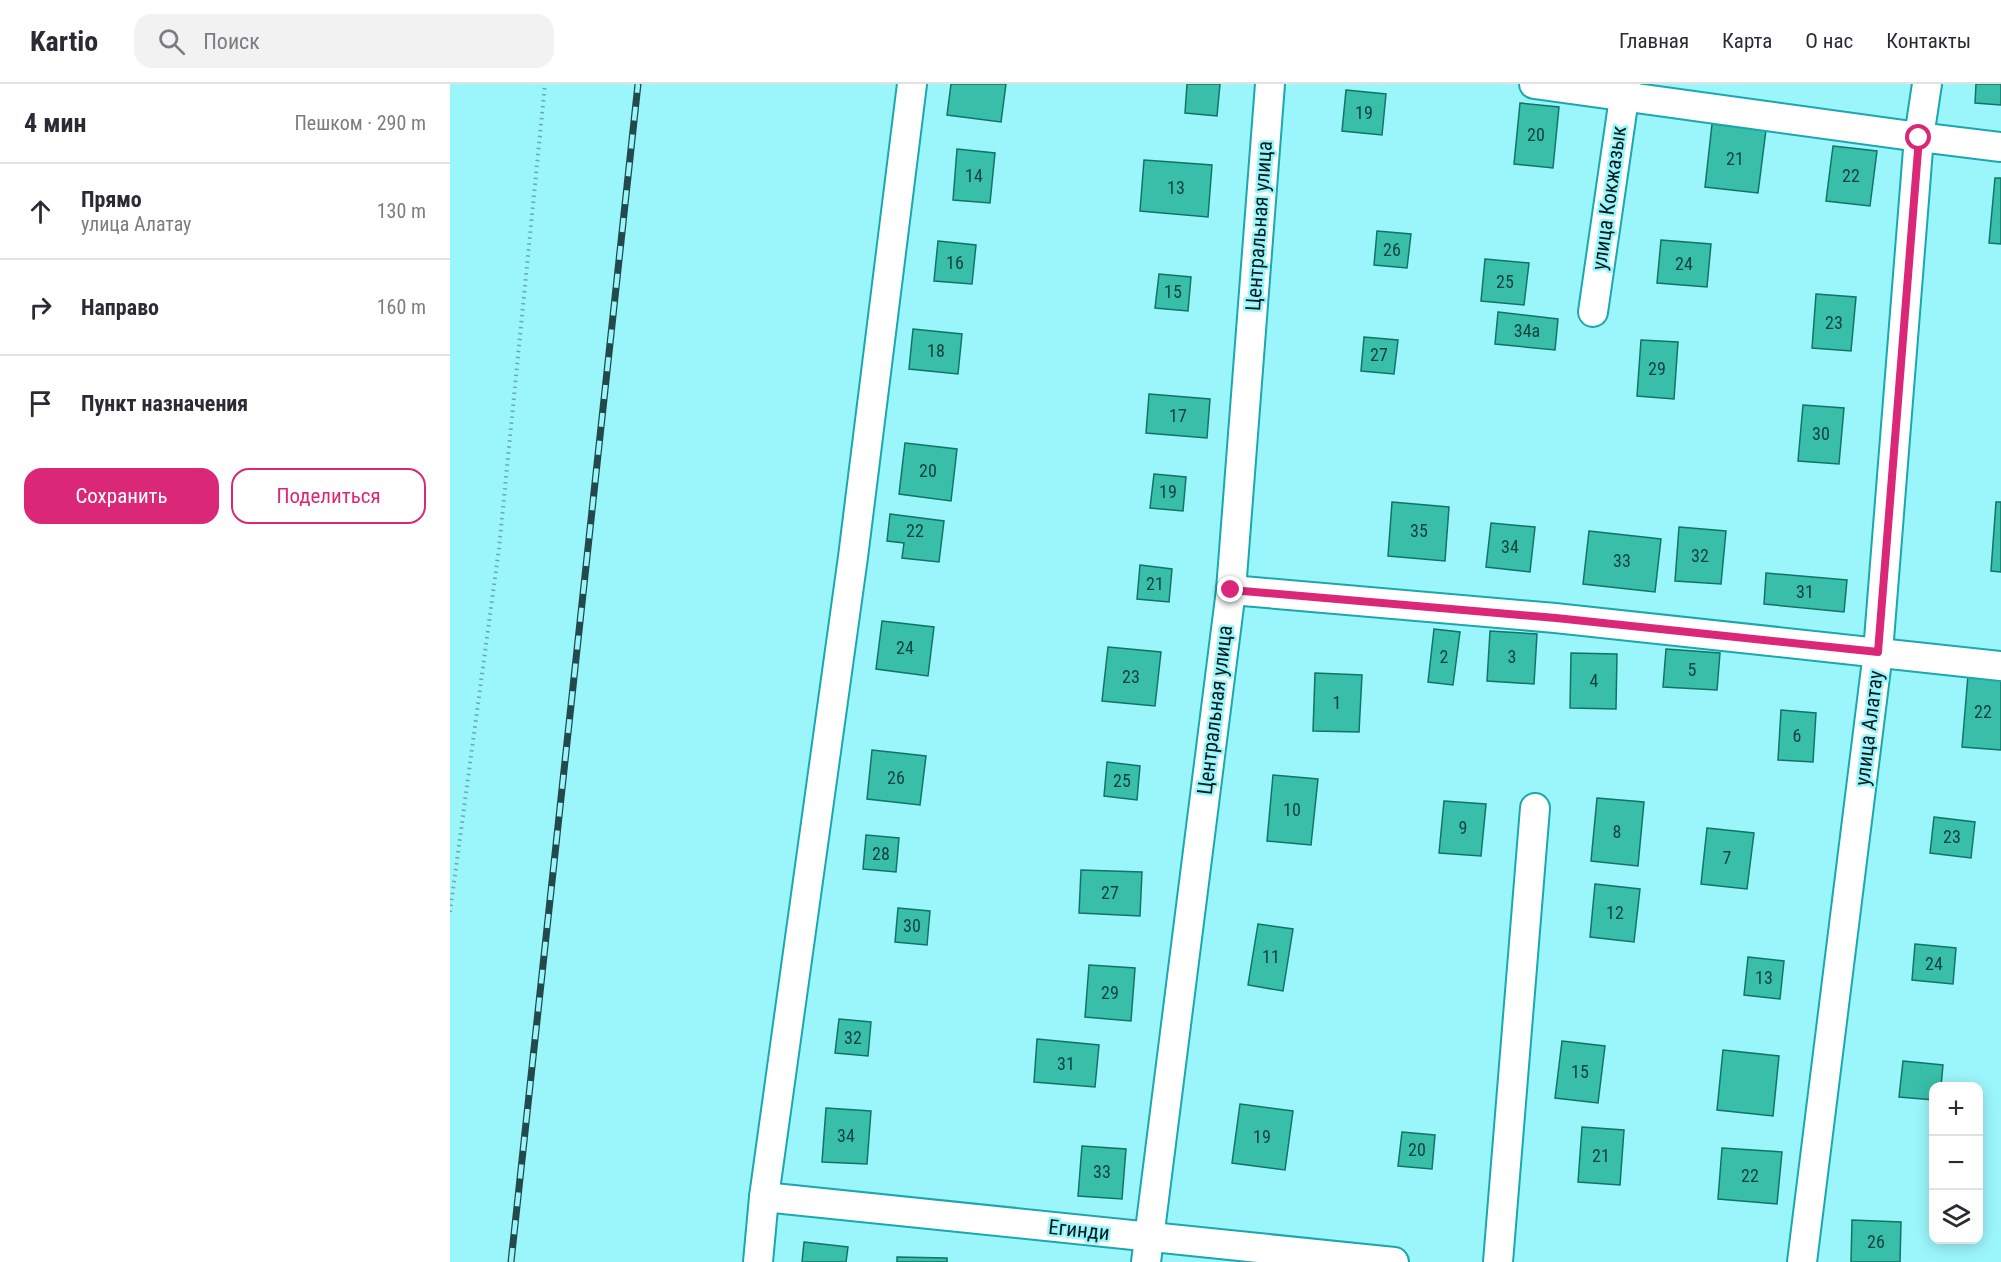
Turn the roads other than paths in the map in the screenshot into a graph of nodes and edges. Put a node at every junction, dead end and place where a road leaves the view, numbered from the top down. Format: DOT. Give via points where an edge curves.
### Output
graph roads {
  1 [pos="912,84"];
  2 [pos="1270,84"];
  3 [pos="1534,84"];
  4 [pos="1928,84"];
  5 [pos="1625,90"];
  6 [pos="1919,138"];
  7 [pos="2001,147"];
  8 [pos="1593,312"];
  9 [pos="1231,590"];
  10 [pos="1878,652"];
  11 [pos="2001,666"];
  12 [pos="1535,808"];
  13 [pos="764,1197"];
  14 [pos="1148,1250"];
  15 [pos="758,1262"];
  16 [pos="1394,1262"];
  17 [pos="1498,1262"];
  18 [pos="1802,1262"];
  1 -- 13 [label="street" via="853,557"];
  2 -- 9 [label="street, Центральная улица"];
  3 -- 5 [label="street"];
  4 -- 6 [label="street, улица Алатау"];
  5 -- 6 [label="street"];
  5 -- 8 [label="street, улица Кокжазык"];
  6 -- 7 [label="street"];
  6 -- 10 [label="street, улица Алатау"];
  9 -- 10 [label="street" via="1556,618"];
  9 -- 14 [label="street, Центральная улица"];
  10 -- 11 [label="street"];
  10 -- 18 [label="street, улица Алатау"];
  12 -- 17 [label="street"];
  13 -- 14 [label="street, Егинди"];
  13 -- 15 [label="street"];
  14 -- 16 [label="street, Егинди"];
}
